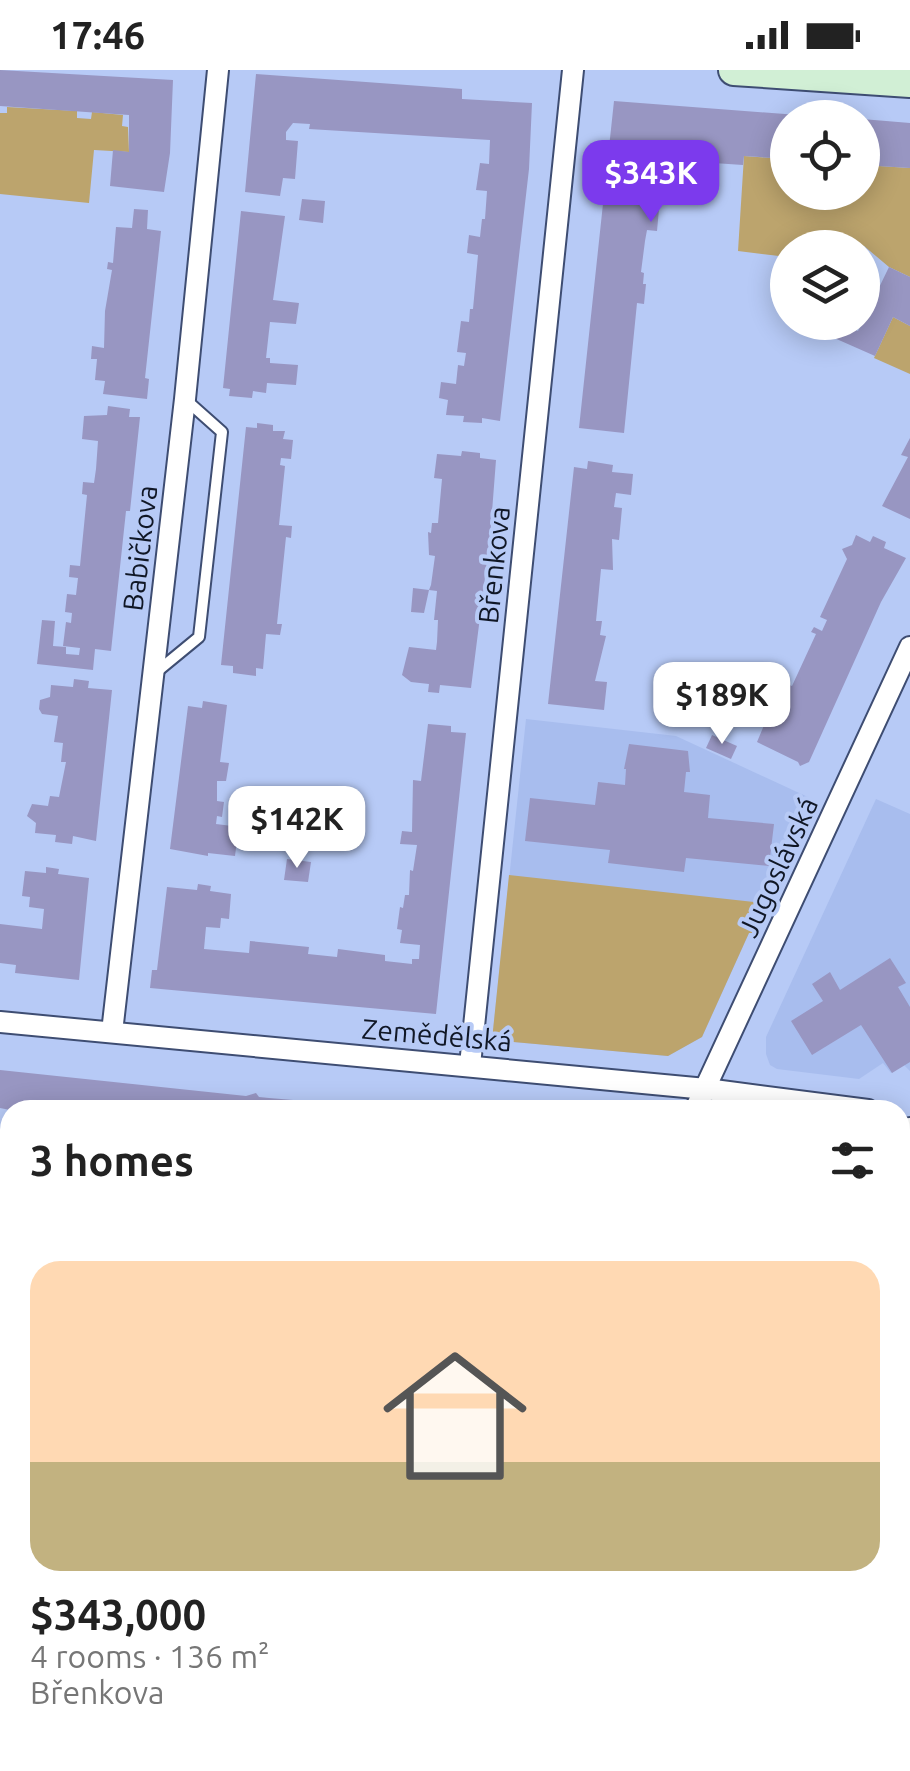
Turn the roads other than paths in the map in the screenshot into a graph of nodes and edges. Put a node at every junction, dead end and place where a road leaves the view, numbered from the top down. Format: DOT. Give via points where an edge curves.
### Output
graph roads {
  1 [pos="218,70"];
  2 [pos="573,70"];
  3 [pos="734,70"];
  4 [pos="910,82"];
  5 [pos="186,399"];
  6 [pos="910,647"];
  7 [pos="153,675"];
  8 [pos="0,1022"];
  9 [pos="112,1032"];
  10 [pos="470,1065"];
  11 [pos="706,1089"];
  12 [pos="700,1100"];
  13 [pos="791,1100"];
  1 -- 5 [label="street, Babičkova"];
  2 -- 10 [label="street, Břenkova"];
  3 -- 4 [label="main road"];
  5 -- 7 [label="street, Babičkova"];
  5 -- 7 [label="lane" via="222,432 199,637"];
  6 -- 11 [label="street, Jugoslávská"];
  7 -- 9 [label="street, Babičkova"];
  8 -- 9 [label="street, Zemědělská"];
  9 -- 10 [label="street, Zemědělská"];
  10 -- 11 [label="street, Zemědělská"];
  11 -- 12 [label="street, Jugoslávská"];
  11 -- 13 [label="street, Zemědělská"];
}
